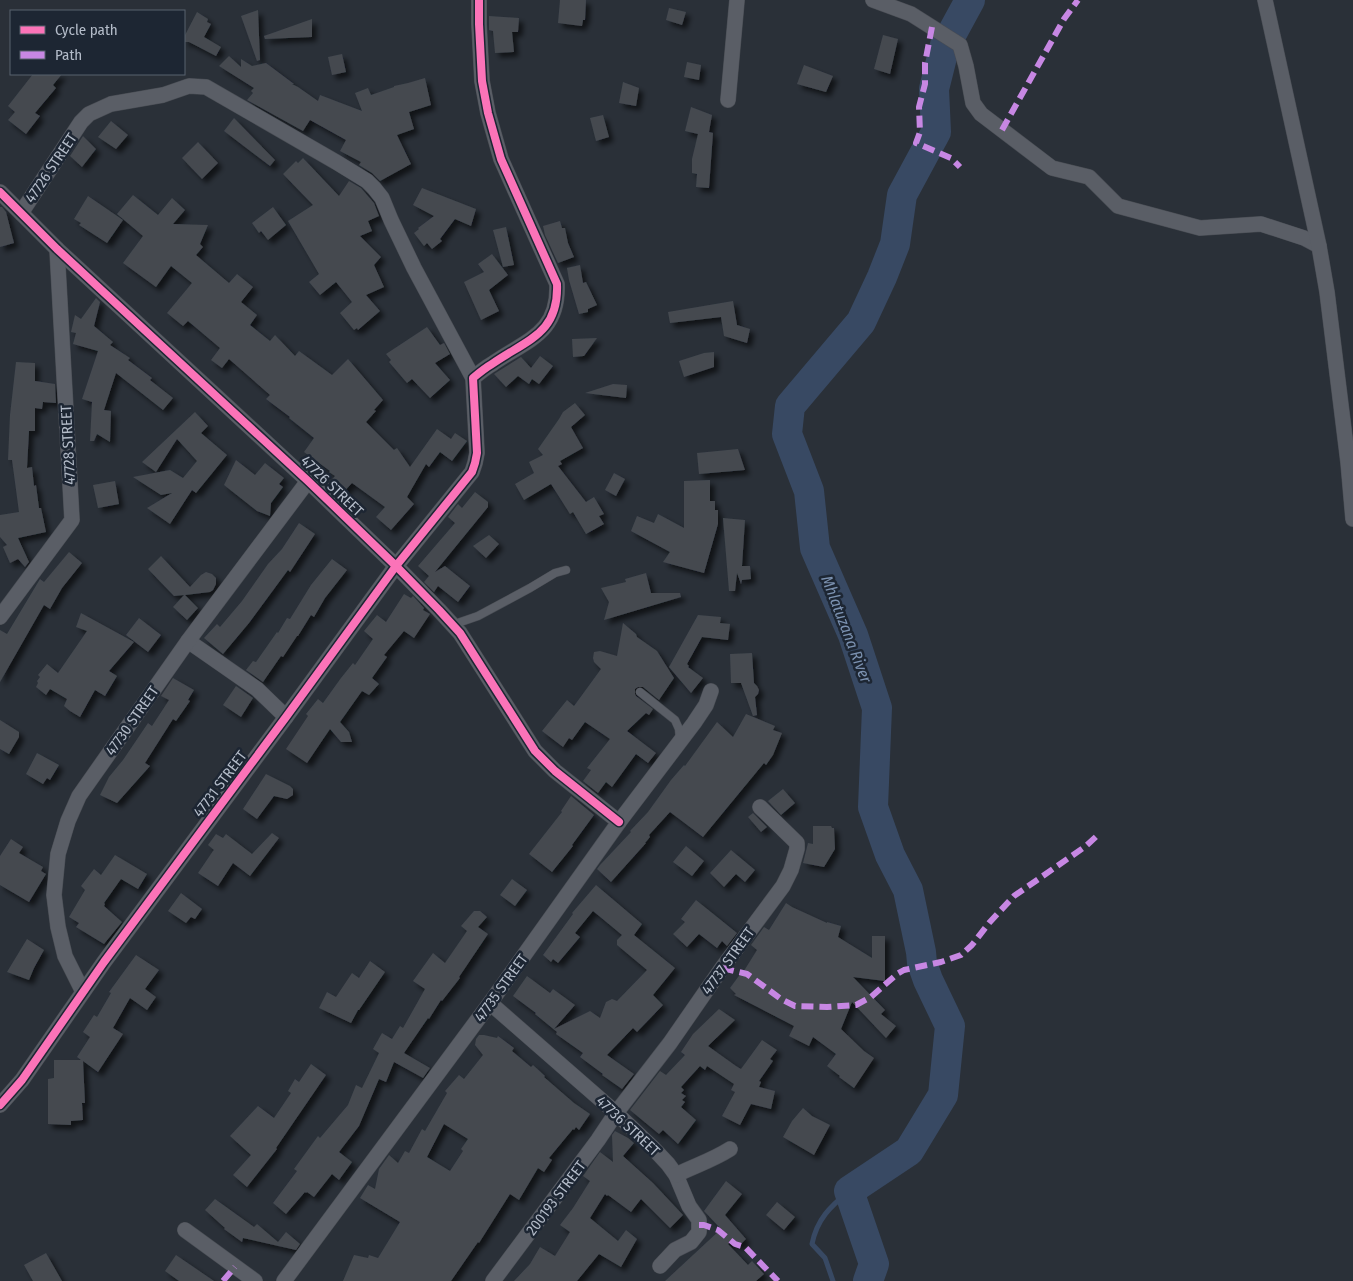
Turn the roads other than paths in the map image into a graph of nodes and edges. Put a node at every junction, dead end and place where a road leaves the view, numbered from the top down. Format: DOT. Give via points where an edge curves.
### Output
graph roads {
  1 [pos="479,0"];
  2 [pos="737,0"];
  3 [pos="874,0"];
  4 [pos="1265,0"];
  5 [pos="728,100"];
  6 [pos="0,192"];
  7 [pos="21,213"];
  8 [pos="1319,246"];
  9 [pos="57,249"];
  10 [pos="473,378"];
  11 [pos="308,481"];
  12 [pos="1353,518"];
  13 [pos="396,566"];
  14 [pos="566,570"];
  15 [pos="0,617"];
  16 [pos="452,625"];
  17 [pos="188,641"];
  18 [pos="711,691"];
  19 [pos="640,692"];
  20 [pos="286,717"];
  21 [pos="680,741"];
  22 [pos="760,807"];
  23 [pos="619,822"];
  24 [pos="83,992"];
  25 [pos="490,1003"];
  26 [pos="0,1105"];
  27 [pos="616,1113"];
  28 [pos="730,1149"];
  29 [pos="676,1175"];
  30 [pos="185,1230"];
  31 [pos="660,1266"];
  32 [pos="255,1281"];
  33 [pos="284,1281"];
  34 [pos="493,1281"];
  1 -- 10 [label="street" via="482,82 488,113 501,159 557,284 558,295 545,328"];
  2 -- 5 [label="street"];
  3 -- 8 [label="street" via="910,14 960,45 973,103 981,114 1052,168 1089,177 1118,206 1200,228 1261,224"];
  4 -- 8 [label="street"];
  6 -- 7 [label="street, 47726 STREET"];
  7 -- 9 [label="street, 47726 STREET"];
  7 -- 10 [label="street, 47726 STREET" via="90,114 111,104 164,95 189,86 206,87 336,162 374,188"];
  8 -- 12 [label="street"];
  9 -- 11 [label="street, 47726 STREET"];
  9 -- 15 [label="street, 47728 STREET" via="72,520"];
  10 -- 13 [label="street, 47731 STREET" via="477,453 472,472"];
  11 -- 13 [label="street, 47726 STREET"];
  11 -- 17 [label="street, 47730 STREET"];
  13 -- 16 [label="street, 47726 STREET"];
  13 -- 20 [label="street, 47731 STREET"];
  14 -- 16 [label="lane" via="478,616"];
  16 -- 23 [label="street, 47726 STREET" via="535,751"];
  17 -- 20 [label="street" via="257,689"];
  17 -- 24 [label="street, 47730 STREET" via="79,796 58,854 54,895 58,927 64,956"];
  18 -- 21 [label="street, 47735 STREET" via="706,705"];
  19 -- 21 [label="lane" via="675,720"];
  20 -- 24 [label="street, 47731 STREET"];
  21 -- 23 [label="street, 47735 STREET"];
  22 -- 27 [label="street, 47737 STREET" via="797,843 791,870 670,1043"];
  23 -- 25 [label="street, 47735 STREET"];
  24 -- 26 [label="street, 47731 STREET" via="22,1080"];
  25 -- 27 [label="street, 47736 STREET"];
  25 -- 33 [label="street, 47735 STREET"];
  27 -- 29 [label="street, 47736 STREET"];
  27 -- 34 [label="street, 200193 STREET"];
  28 -- 29 [label="street"];
  29 -- 31 [label="street, 47736 STREET" via="689,1206 699,1220 699,1232"];
  30 -- 32 [label="street"];
}
